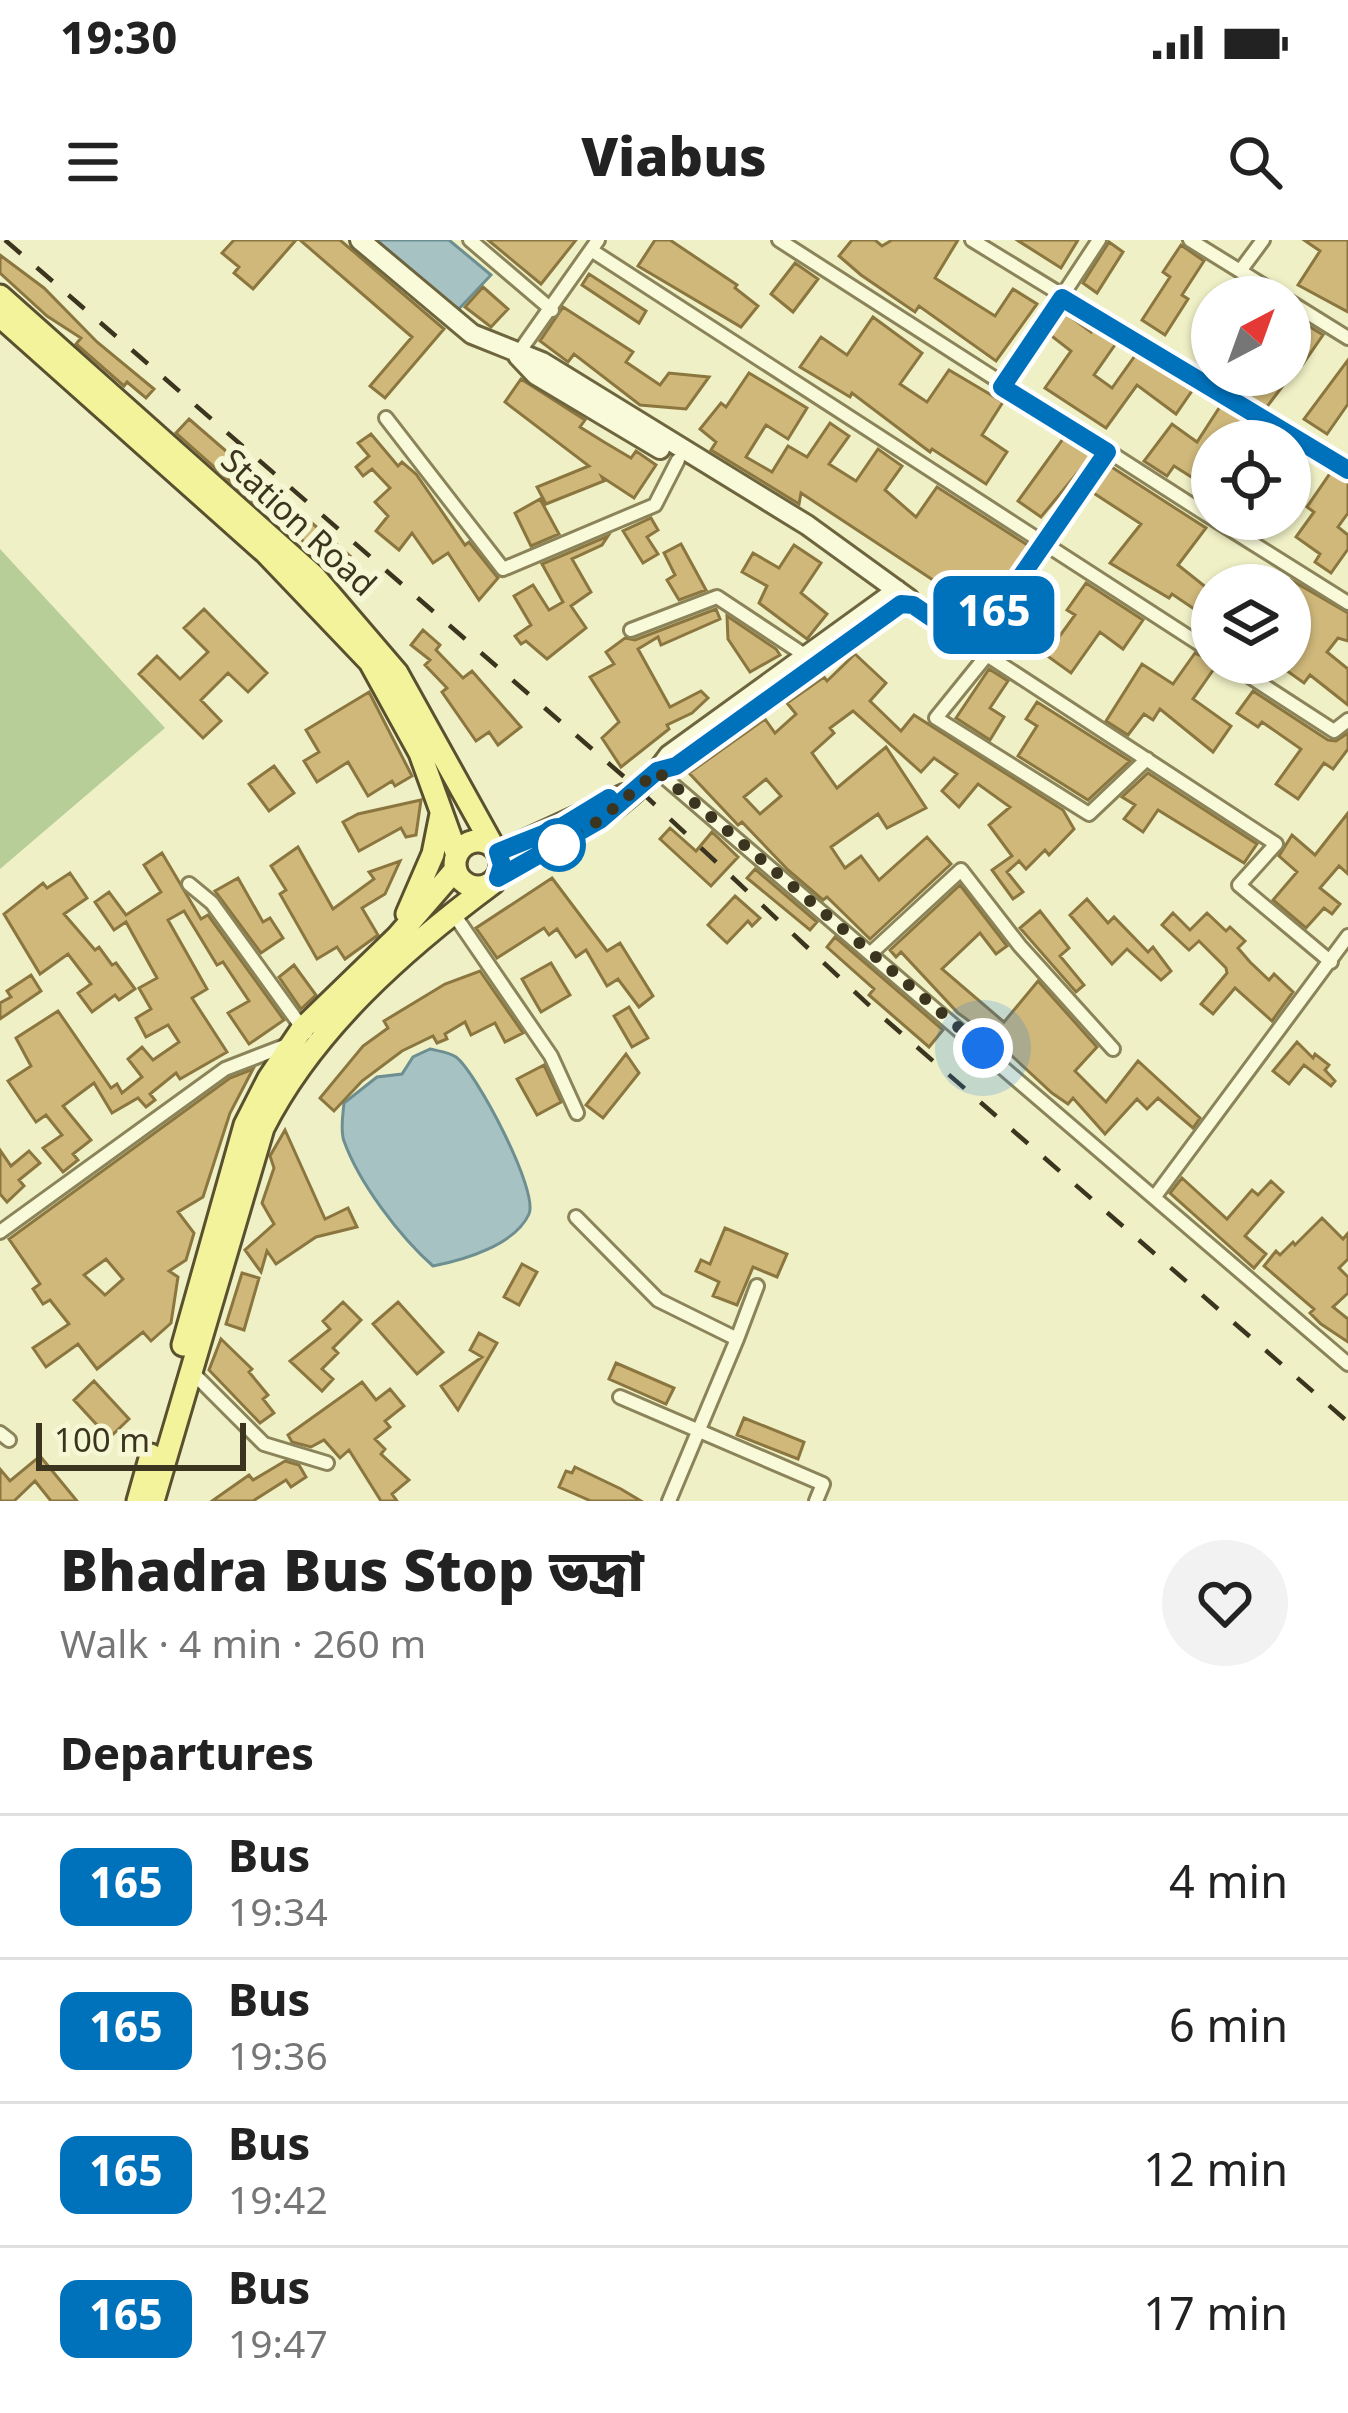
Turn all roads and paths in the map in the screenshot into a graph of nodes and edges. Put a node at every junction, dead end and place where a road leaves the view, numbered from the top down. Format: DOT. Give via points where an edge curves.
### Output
graph roads {
  1 [pos="360,240"];
  2 [pos="470,240"];
  3 [pos="779,240"];
  4 [pos="972,240"];
  5 [pos="1099,240"];
  6 [pos="1190,240"];
  7 [pos="1263,240"];
  8 [pos="594,245"];
  9 [pos="1240,271"];
  10 [pos="1248,276"];
  11 [pos="0,296"];
  12 [pos="1062,298"];
  13 [pos="553,310"];
  14 [pos="1311,315"];
  15 [pos="0,316"];
  16 [pos="1348,338"];
  17 [pos="517,355"];
  18 [pos="1002,387"];
  19 [pos="386,418"];
  20 [pos="1107,452"];
  21 [pos="678,460"];
  22 [pos="1348,470"];
  23 [pos="1191,504"];
  24 [pos="1248,540"];
  25 [pos="1044,543"];
  26 [pos="902,599"];
  27 [pos="1348,603"];
  28 [pos="632,630"];
  29 [pos="1191,638"];
  30 [pos="973,646"];
  31 [pos="987,655"];
  32 [pos="806,656"];
  33 [pos="1261,684"];
  34 [pos="1348,720"];
  35 [pos="1147,759"];
  36 [pos="657,771"];
  37 [pos="629,794"];
  38 [pos="442,810"];
  39 [pos="496,849"];
  40 [pos="456,862"];
  41 [pos="495,880"];
  42 [pos="189,884"];
  43 [pos="453,913"];
  44 [pos="1348,936"];
  45 [pos="397,937"];
  46 [pos="871,952"];
  47 [pos="1331,962"];
  48 [pos="302,1039"];
  49 [pos="1113,1049"];
  50 [pos="577,1113"];
  51 [pos="1156,1195"];
  52 [pos="0,1212"];
  53 [pos="576,1217"];
  54 [pos="5,1227"];
  55 [pos="758,1286"];
  56 [pos="737,1339"];
  57 [pos="1348,1364"];
  58 [pos="190,1370"];
  59 [pos="620,1397"];
  60 [pos="696,1431"];
  61 [pos="328,1463"];
  62 [pos="138,1501"];
  63 [pos="153,1501"];
  64 [pos="669,1501"];
  65 [pos="815,1501"];
  1 -- 17 [label="main road" via="472,334"];
  2 -- 13 [label="street"];
  3 -- 18 [label="street"];
  4 -- 12 [label="street"];
  5 -- 12 [label="street"];
  6 -- 9 [label="street"];
  7 -- 9 [label="street"];
  8 -- 13 [label="street"];
  8 -- 25 [label="street"];
  9 -- 10 [label="street"];
  11 -- 39 [label="main road, Station Road" via="356,620 415,701"];
  12 -- 18 [label="street"];
  12 -- 22 [label="street"];
  13 -- 17 [label="street"];
  14 -- 16 [label="street"];
  15 -- 38 [label="main road, Station Road" via="318,602 389,691"];
  17 -- 21 [label="main road" via="536,375"];
  17 -- 26 [label="main road" via="542,362 807,525"];
  18 -- 20 [label="street"];
  19 -- 21 [label="street" via="503,569 655,505"];
  20 -- 23 [label="street"];
  20 -- 25 [label="street"];
  21 -- 26 [label="main road"];
  24 -- 27 [label="street"];
  25 -- 29 [label="street"];
  25 -- 30 [label="street"];
  26 -- 30 [label="street"];
  26 -- 32 [label="main road"];
  26 -- 36 [label="main road" via="676,766"];
  28 -- 32 [label="street" via="717,597"];
  30 -- 31 [label="street"];
  31 -- 35 [label="street"];
  31 -- 35 [label="street" via="936,718 1089,814"];
  32 -- 36 [label="main road"];
  33 -- 34 [label="street" via="1334,731"];
  35 -- 47 [label="street" via="1276,844 1239,885"];
  36 -- 37 [label="main road"];
  36 -- 46 [label="street"];
  37 -- 39 [label="main road"];
  37 -- 41 [label="main road" via="600,820"];
  38 -- 40 [label="main road, Station Road"];
  38 -- 45 [label="main road" via="433,854"];
  39 -- 40 [label="main road" via="470,842"];
  39 -- 41 [label="main road" via="502,865"];
  40 -- 41 [label="main road" via="470,886"];
  40 -- 45 [label="main road"];
  41 -- 43 [label="main road"];
  42 -- 48 [label="street" via="212,903"];
  43 -- 48 [label="main road"];
  43 -- 50 [label="street" via="550,1056"];
  44 -- 47 [label="street"];
  45 -- 48 [label="main road"];
  46 -- 49 [label="street" via="961,870"];
  46 -- 51 [label="street"];
  47 -- 51 [label="street"];
  48 -- 54 [label="street" via="225,1069"];
  48 -- 58 [label="main road" via="262,1129"];
  48 -- 62 [label="main road" via="245,1125"];
  51 -- 57 [label="street"];
  52 -- 54 [label="street"];
  53 -- 56 [label="street" via="658,1300"];
  55 -- 56 [label="street"];
  56 -- 60 [label="street"];
  58 -- 61 [label="street" via="264,1444"];
  58 -- 63 [label="main road"];
  59 -- 60 [label="street"];
  60 -- 64 [label="street"];
  60 -- 65 [label="street" via="823,1484"];
}
